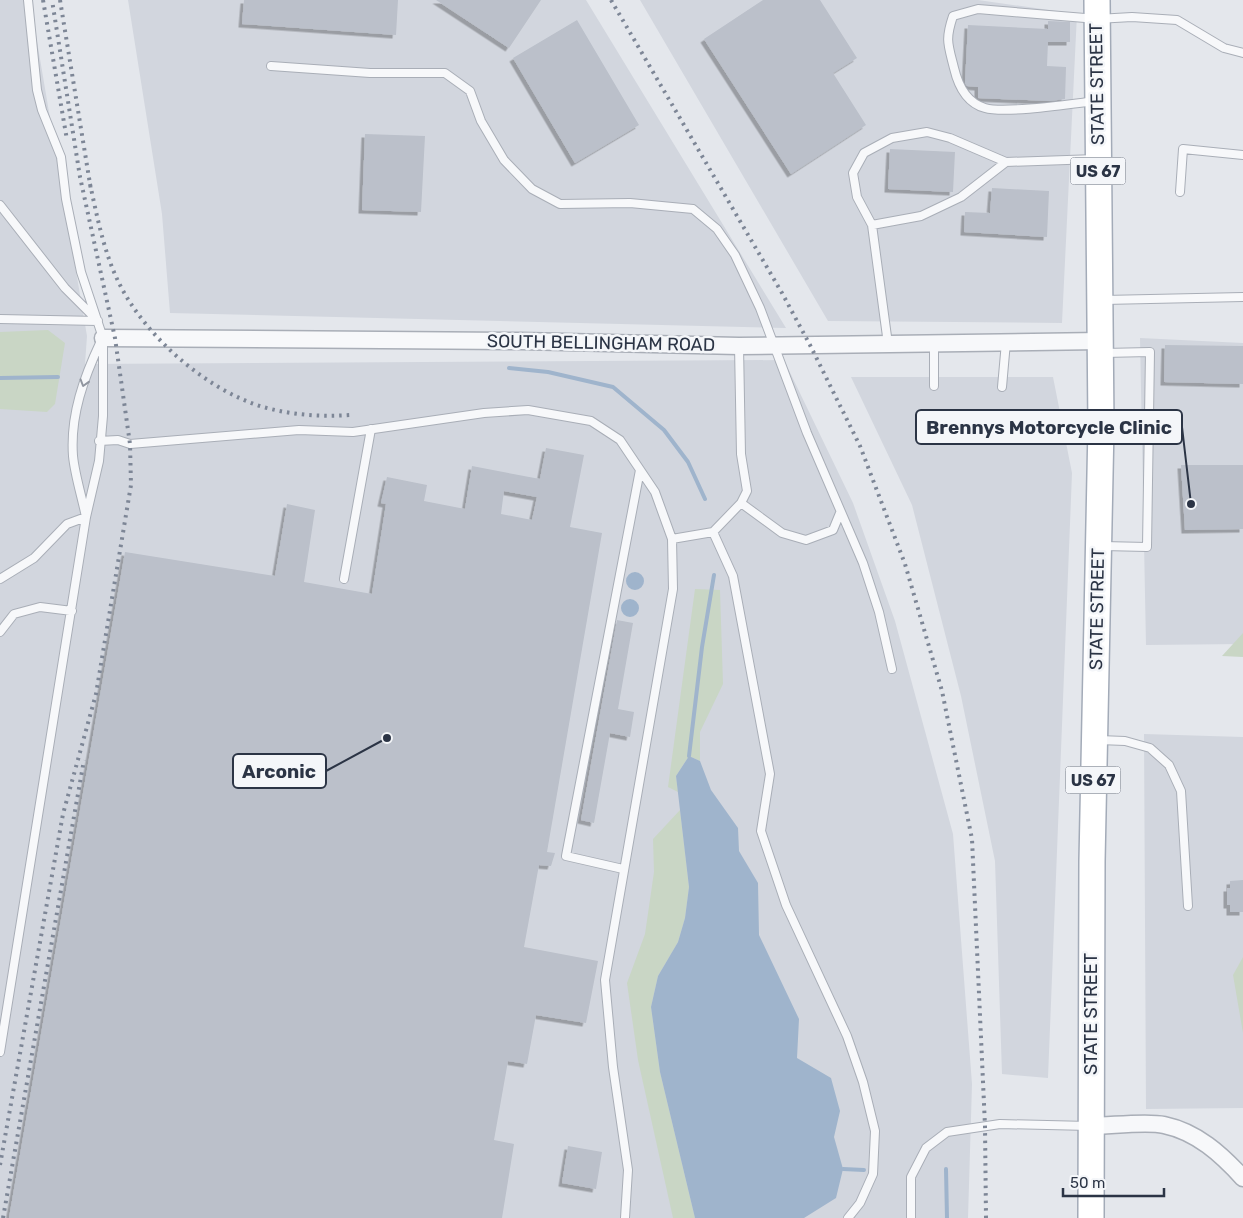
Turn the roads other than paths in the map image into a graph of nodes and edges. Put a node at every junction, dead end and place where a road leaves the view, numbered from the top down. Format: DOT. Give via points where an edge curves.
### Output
graph roads {
  1 [pos="28,0"];
  2 [pos="1097,9"];
  3 [pos="1243,54"];
  4 [pos="271,66"];
  5 [pos="1098,101"];
  6 [pos="1243,155"];
  7 [pos="1098,159"];
  8 [pos="1006,162"];
  9 [pos="1180,192"];
  10 [pos="0,205"];
  11 [pos="872,225"];
  12 [pos="1243,297"];
  13 [pos="1099,300"];
  14 [pos="0,319"];
  15 [pos="98,321"];
  16 [pos="103,338"];
  17 [pos="1006,342"];
  18 [pos="934,343"];
  19 [pos="888,344"];
  20 [pos="774,345"];
  21 [pos="739,346"];
  22 [pos="1100,347"];
  23 [pos="934,386"];
  24 [pos="1002,387"];
  25 [pos="371,429"];
  26 [pos="99,441"];
  27 [pos="640,470"];
  28 [pos="741,503"];
  29 [pos="840,513"];
  30 [pos="86,517"];
  31 [pos="713,532"];
  32 [pos="672,539"];
  33 [pos="1098,546"];
  34 [pos="344,579"];
  35 [pos="0,580"];
  36 [pos="72,610"];
  37 [pos="0,632"];
  38 [pos="892,669"];
  39 [pos="1094,740"];
  40 [pos="623,869"];
  41 [pos="1188,906"];
  42 [pos="0,992"];
  43 [pos="9,994"];
  44 [pos="0,1052"];
  45 [pos="1091,1126"];
  46 [pos="1243,1178"];
  47 [pos="625,1218"];
  48 [pos="848,1218"];
  49 [pos="911,1218"];
  50 [pos="1091,1218"];
  1 -- 15 [label="lane" via="37,90 61,157 81,272"];
  2 -- 3 [label="lane" via="1132,17 1177,20 1224,48"];
  2 -- 5 [label="main road, STATE STREET / US 67"];
  2 -- 5 [label="lane" via="978,9 953,16 946,36 957,81 970,100 985,108 1003,110"];
  4 -- 20 [label="lane" via="445,74 470,91 481,121 504,160 532,189 560,204 630,203 693,209 716,229 734,255"];
  5 -- 7 [label="main road, STATE STREET / US 67"];
  6 -- 9 [label="lane" via="1183,149"];
  7 -- 8 [label="lane"];
  7 -- 13 [label="main road, STATE STREET / US 67"];
  8 -- 11 [label="lane" via="960,197 921,216"];
  8 -- 11 [label="lane" via="950,138 927,132 892,138 864,153 854,174 857,197"];
  10 -- 15 [label="lane" via="65,288"];
  11 -- 19 [label="lane"];
  12 -- 13 [label="lane"];
  13 -- 22 [label="main road, STATE STREET / US 67"];
  14 -- 15 [label="lane"];
  15 -- 16 [label="lane"];
  16 -- 21 [label="street, SOUTH BELLINGHAM ROAD" via="492,340"];
  16 -- 26 [label="lane" via="103,416"];
  16 -- 30 [label="lane, one-way" via="87,371 76,410 73,456"];
  17 -- 18 [label="street, SOUTH BELLINGHAM ROAD"];
  17 -- 22 [label="street, SOUTH BELLINGHAM ROAD"];
  17 -- 24 [label="lane"];
  18 -- 19 [label="street, SOUTH BELLINGHAM ROAD"];
  18 -- 23 [label="lane"];
  19 -- 20 [label="street, SOUTH BELLINGHAM ROAD"];
  20 -- 21 [label="street, SOUTH BELLINGHAM ROAD"];
  20 -- 29 [label="lane"];
  21 -- 28 [label="lane" via="742,454 747,491"];
  22 -- 33 [label="main road, STATE STREET / US 67"];
  22 -- 33 [label="lane" via="1150,352 1147,547"];
  25 -- 26 [label="lane" via="353,432 299,430 130,444 118,440"];
  25 -- 27 [label="lane" via="528,410 590,421 620,440"];
  25 -- 34 [label="lane"];
  26 -- 30 [label="lane"];
  27 -- 32 [label="lane" via="655,492"];
  27 -- 40 [label="lane" via="566,856"];
  28 -- 29 [label="lane" via="782,534 806,540 833,530"];
  28 -- 31 [label="lane"];
  29 -- 38 [label="lane" via="863,563 879,612"];
  30 -- 35 [label="lane" via="67,524 34,558"];
  30 -- 36 [label="lane"];
  31 -- 32 [label="lane"];
  31 -- 48 [label="lane" via="733,576 770,774 761,831 786,905 847,1036 864,1082 875,1131 873,1174 860,1203"];
  32 -- 40 [label="lane" via="673,589"];
  33 -- 39 [label="main road, STATE STREET / US 67"];
  36 -- 37 [label="lane" via="40,607 14,614"];
  36 -- 43 [label="lane"];
  39 -- 41 [label="lane" via="1150,748 1169,765 1181,791"];
  39 -- 45 [label="main road, STATE STREET / US 67"];
  40 -- 47 [label="lane" via="605,980 613,1067 628,1170"];
  42 -- 43 [label="lane"];
  43 -- 44 [label="lane"];
  45 -- 46 [label="street" via="1163,1125 1190,1133 1223,1157"];
  45 -- 49 [label="lane" via="1000,1124 948,1132 926,1148 911,1177"];
  45 -- 50 [label="main road, STATE STREET / US 67"];
}
